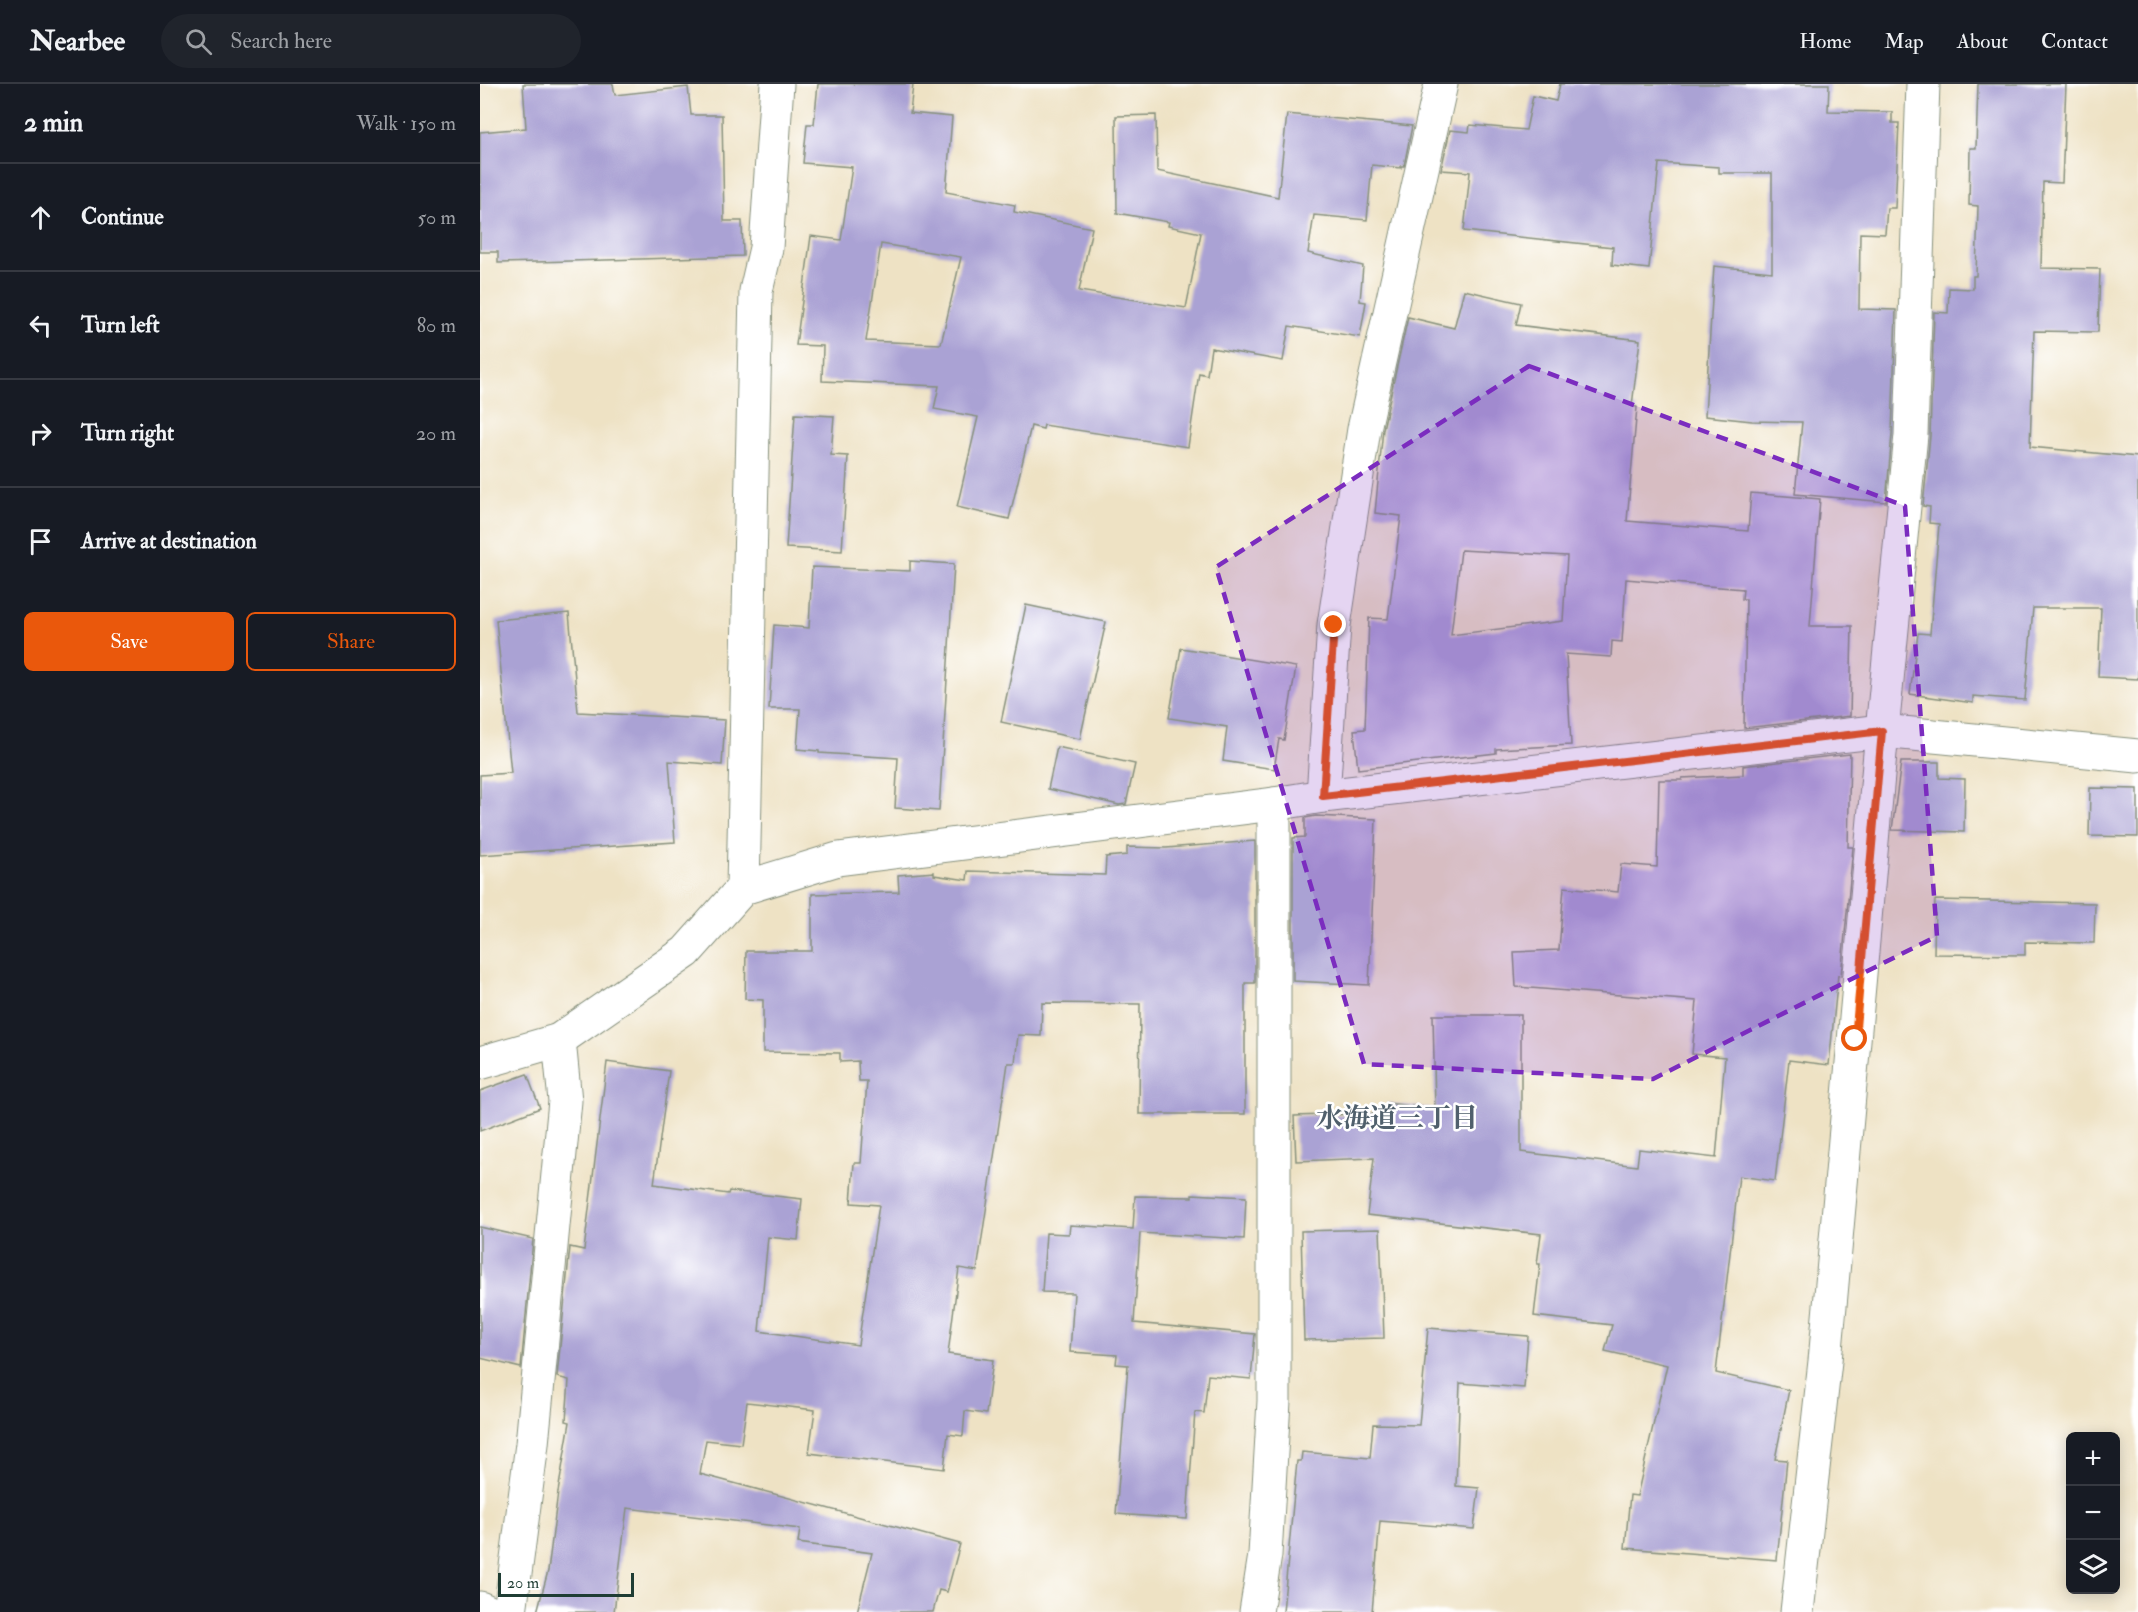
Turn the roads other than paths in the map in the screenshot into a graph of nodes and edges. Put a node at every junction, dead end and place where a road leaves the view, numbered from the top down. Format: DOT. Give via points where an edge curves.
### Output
graph roads {
  1 [pos="777,84"];
  2 [pos="1441,84"];
  3 [pos="1923,84"];
  4 [pos="1882,731"];
  5 [pos="2138,756"];
  6 [pos="1323,796"];
  7 [pos="1274,804"];
  8 [pos="743,888"];
  9 [pos="559,1040"];
  10 [pos="480,1063"];
  11 [pos="480,1608"];
  12 [pos="489,1612"];
  13 [pos="510,1612"];
  14 [pos="1256,1612"];
  15 [pos="1797,1612"];
  1 -- 8 [label="street" via="766,248 756,291"];
  2 -- 6 [label="street" via="1364,429 1334,625"];
  3 -- 4 [label="street" via="1911,435"];
  4 -- 5 [label="street"];
  4 -- 6 [label="street"];
  4 -- 15 [label="street" via="1825,1361"];
  6 -- 7 [label="street"];
  7 -- 8 [label="street" via="838,859"];
  7 -- 14 [label="street" via="1274,1401 1265,1555"];
  8 -- 9 [label="street" via="686,952"];
  9 -- 10 [label="street"];
  9 -- 13 [label="street" via="566,1101 532,1444"];
  11 -- 12 [label="street"];
}
